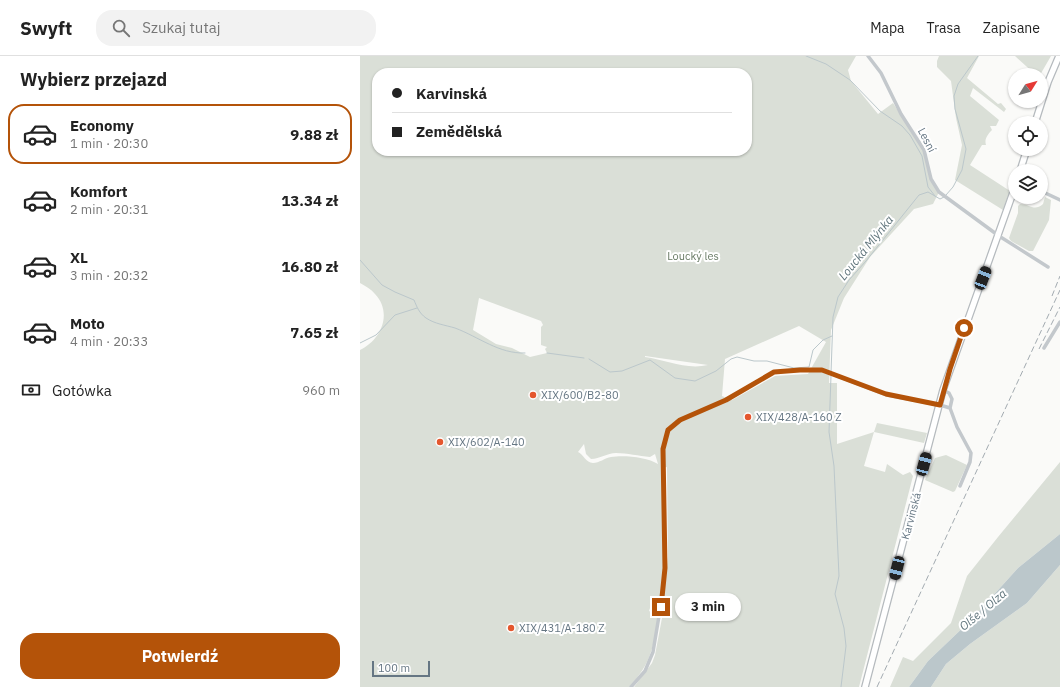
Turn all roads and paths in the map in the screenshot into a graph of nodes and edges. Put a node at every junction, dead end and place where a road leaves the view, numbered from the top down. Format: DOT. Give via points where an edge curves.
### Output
graph roads {
  1 [pos="868,56"];
  2 [pos="1059,56"];
  3 [pos="1037,116"];
  4 [pos="1048,194"];
  5 [pos="1060,200"];
  6 [pos="1009,204"];
  7 [pos="999,236"];
  8 [pos="1048,268"];
  9 [pos="1060,322"];
  10 [pos="1044,348"];
  11 [pos="943,390"];
  12 [pos="940,405"];
  13 [pos="950,408"];
  14 [pos="960,486"];
  15 [pos="631,687"];
  16 [pos="865,687"];
  1 -- 7 [label="street, Lesní" via="881,73 901,114 924,150 931,179 939,192"];
  2 -- 3 [label="main road"];
  4 -- 5 [label="street"];
  6 -- 7 [label="main road, Karvinská"];
  7 -- 8 [label="street, Lesní"];
  7 -- 11 [label="main road, Karvinská"];
  9 -- 10 [label="street"];
  11 -- 12 [label="main road, Karvinská"];
  11 -- 13 [label="street" via="949,393 952,399"];
  12 -- 13 [label="street"];
  12 -- 15 [label="street" via="886,394 822,370 774,372 726,400 680,420 668,430 663,449 663,592 653,652 646,671"];
  12 -- 16 [label="main road, Karvinská"];
  13 -- 14 [label="street" via="971,453"];
}
